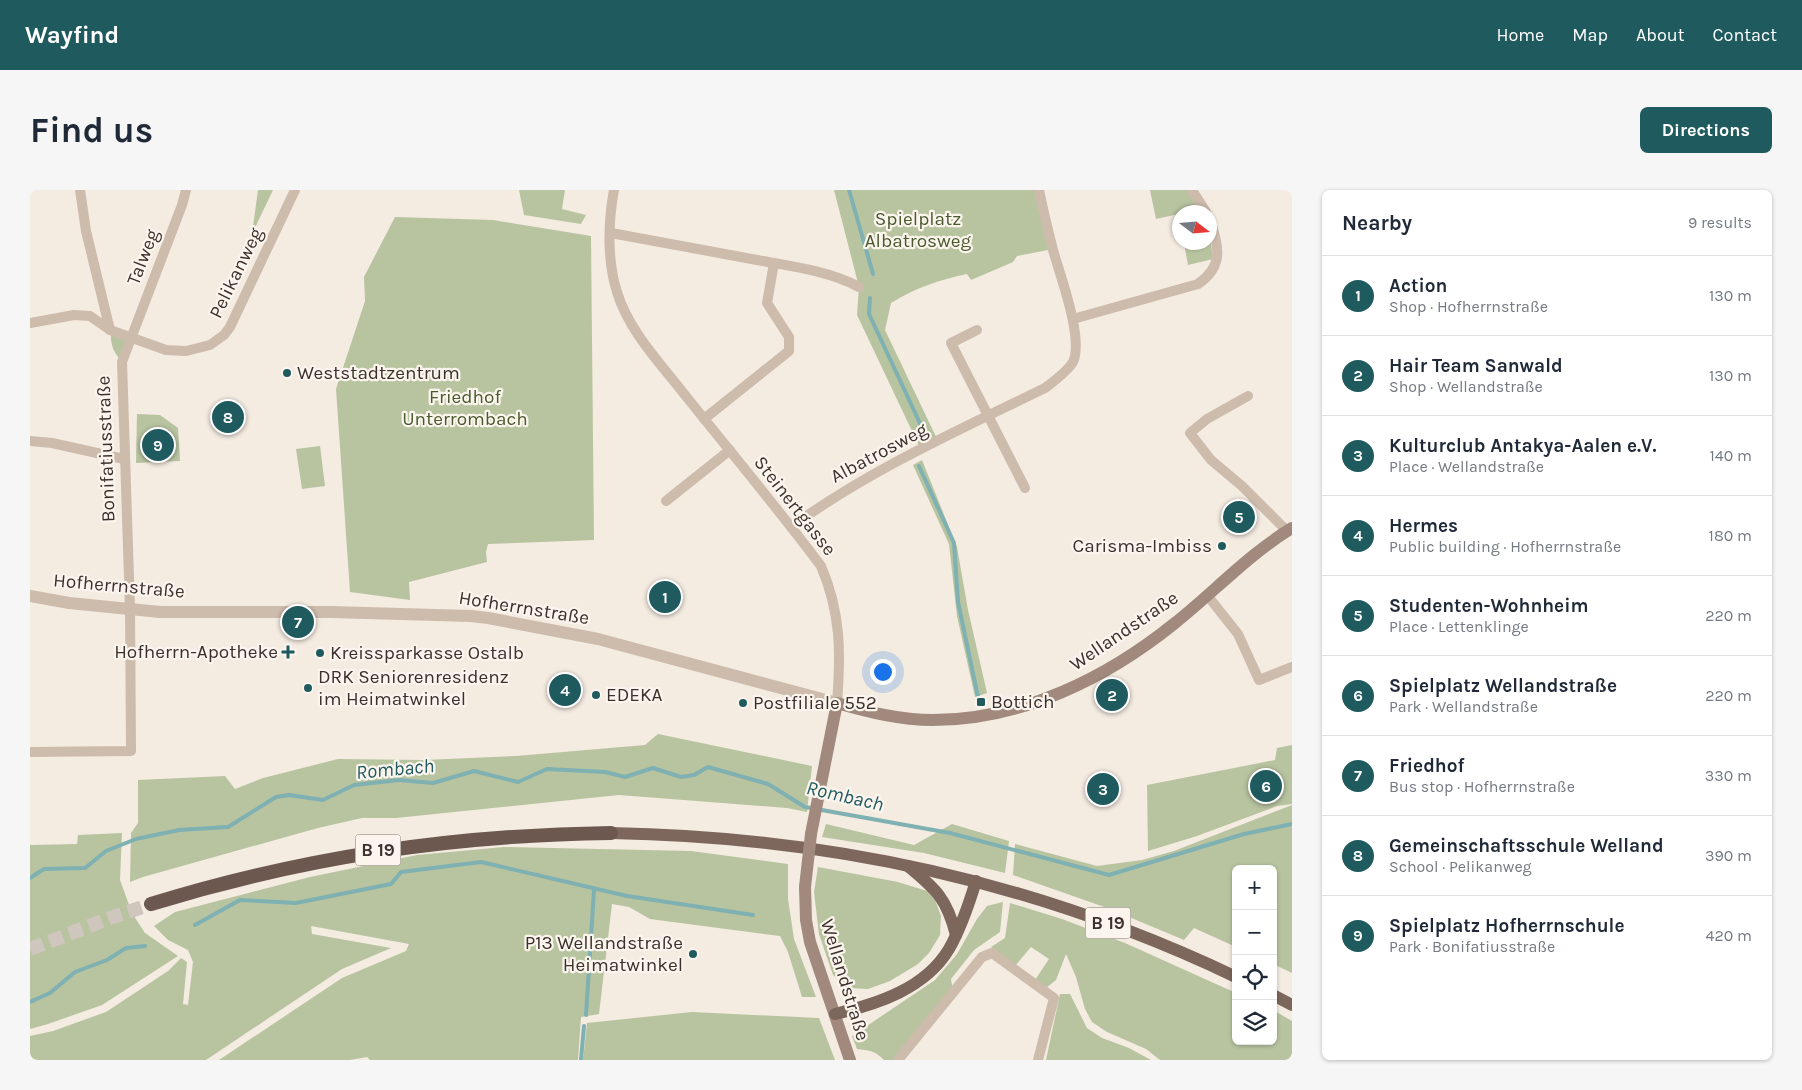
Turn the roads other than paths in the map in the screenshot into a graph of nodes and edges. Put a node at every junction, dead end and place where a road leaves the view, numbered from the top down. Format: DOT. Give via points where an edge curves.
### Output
graph roads {
  1 [pos="80,190"];
  2 [pos="186,190"];
  3 [pos="295,190"];
  4 [pos="614,190"];
  5 [pos="1039,190"];
  6 [pos="1192,190"];
  7 [pos="1202,205"];
  8 [pos="611,233"];
  9 [pos="1216,250"];
  10 [pos="774,263"];
  11 [pos="859,287"];
  12 [pos="1073,319"];
  13 [pos="30,323"];
  14 [pos="110,330"];
  15 [pos="977,330"];
  16 [pos="131,337"];
  17 [pos="1248,396"];
  18 [pos="988,416"];
  19 [pos="704,419"];
  20 [pos="30,441"];
  21 [pos="730,450"];
  22 [pos="124,459"];
  23 [pos="1025,488"];
  24 [pos="666,501"];
  25 [pos="792,527"];
  26 [pos="1289,529"];
  27 [pos="1207,595"];
  28 [pos="30,596"];
  29 [pos="130,609"];
  30 [pos="1292,667"];
  31 [pos="837,703"];
  32 [pos="1002,712"];
  33 [pos="30,752"];
  34 [pos="611,833"];
  35 [pos="906,864"];
  36 [pos="976,881"];
  37 [pos="151,904"];
  38 [pos="956,935"];
  39 [pos="1232,975"];
  40 [pos="1277,997"];
  41 [pos="1292,1005"];
  42 [pos="834,1014"];
  43 [pos="850,1060"];
  44 [pos="898,1060"];
  45 [pos="1038,1060"];
  1 -- 14 [label="street" via="86,231"];
  2 -- 16 [label="street, Talweg"];
  3 -- 16 [label="street, Pelikanweg" via="224,335 210,345 186,352 166,350"];
  4 -- 8 [label="street, Steinertgasse"];
  5 -- 12 [label="street, Albatrosweg"];
  6 -- 7 [label="street"];
  8 -- 10 [label="street"];
  8 -- 19 [label="street, Steinertgasse" via="611,262 617,293 630,321"];
  9 -- 12 [label="street" via="1217,262 1210,276 1198,284"];
  10 -- 11 [label="street" via="845,279"];
  10 -- 19 [label="street" via="767,303 789,337 788,351"];
  12 -- 18 [label="street, Albatrosweg" via="1076,342 1073,361 1061,375 1045,388"];
  13 -- 14 [label="street" via="74,315 90,316"];
  14 -- 16 [label="street"];
  15 -- 18 [label="street" via="951,343"];
  16 -- 22 [label="street, Bonifatiusstraße" via="121,368"];
  17 -- 26 [label="street" via="1207,419 1190,433 1211,460"];
  18 -- 23 [label="street"];
  18 -- 25 [label="street, Albatrosweg" via="825,502"];
  19 -- 21 [label="street, Steinertgasse"];
  20 -- 22 [label="street"];
  21 -- 24 [label="street, Steinertgasse"];
  21 -- 25 [label="street, Steinertgasse"];
  22 -- 29 [label="street, Bonifatiusstraße"];
  25 -- 31 [label="street, Steinertgasse" via="821,566 834,602 840,659"];
  26 -- 27 [label="main road, Wellandstraße" via="1256,552"];
  27 -- 30 [label="street, Wellandstraße" via="1238,634 1259,680"];
  27 -- 32 [label="main road, Wellandstraße" via="1156,638 1092,678 1044,699"];
  28 -- 29 [label="street, Hofherrnstraße"];
  29 -- 31 [label="street, Hofherrnstraße" via="488,618 598,639"];
  29 -- 33 [label="street, Bonifatiusstraße" via="131,751"];
  31 -- 32 [label="main road, Hofherrnstraße" via="870,713 931,720"];
  31 -- 42 [label="main road, Wellandstraße, bridge" via="810,843 805,887 810,942"];
  34 -- 35 [label="main road, B 19" via="755,841"];
  34 -- 37 [label="highway, B 19" via="469,839 374,851 264,873"];
  35 -- 36 [label="main road, B 19"];
  35 -- 38 [label="main road" via="941,897"];
  36 -- 38 [label="main road"];
  36 -- 39 [label="main road, B 19" via="1114,925"];
  38 -- 42 [label="main road" via="932,970 908,987 886,999"];
  40 -- 41 [label="main road"];
  42 -- 43 [label="main road, Wellandstraße"];
  44 -- 45 [label="street" via="982,957 992,953 1054,998"];
}
